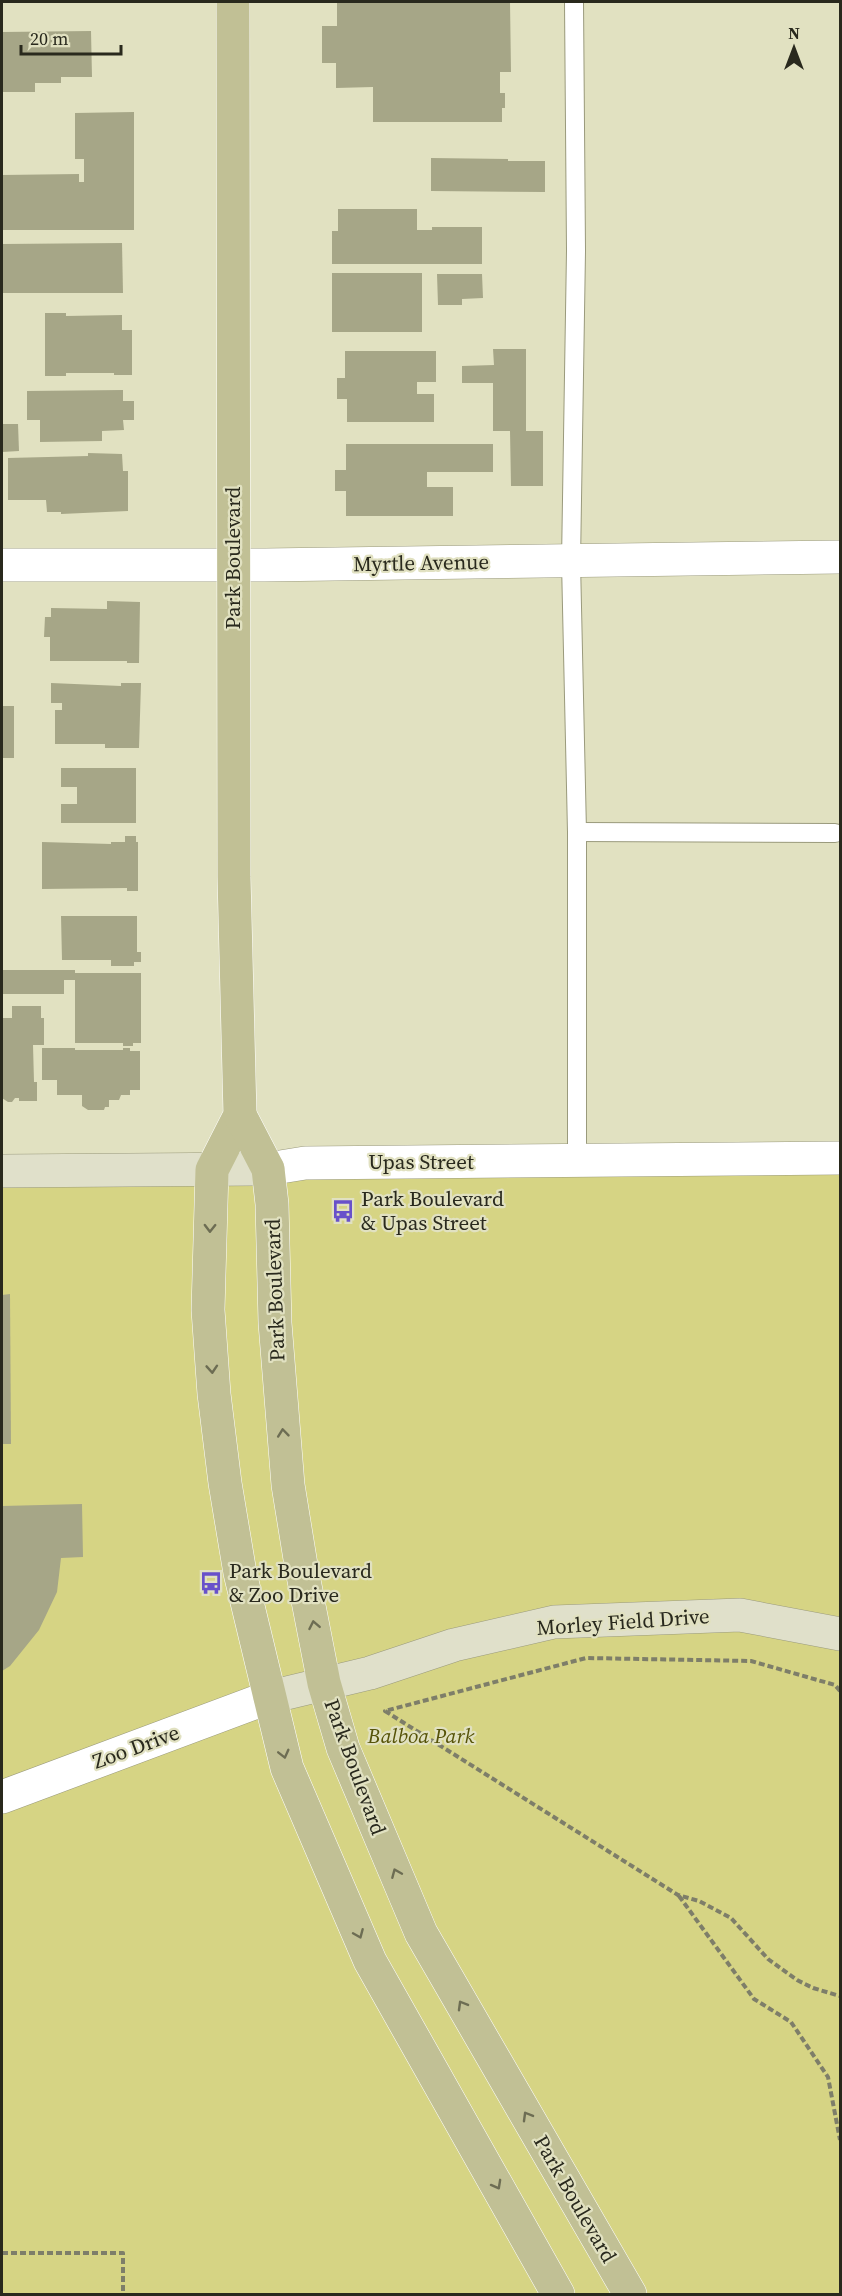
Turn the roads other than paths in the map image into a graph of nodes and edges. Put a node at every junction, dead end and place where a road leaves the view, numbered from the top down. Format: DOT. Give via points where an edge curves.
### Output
graph roads {
  1 [pos="233,2"];
  2 [pos="574,2"];
  3 [pos="840,557"];
  4 [pos="571,562"];
  5 [pos="2,566"];
  6 [pos="233,566"];
  7 [pos="577,832"];
  8 [pos="835,833"];
  9 [pos="240,1115"];
  10 [pos="840,1158"];
  11 [pos="577,1161"];
  12 [pos="268,1169"];
  13 [pos="212,1170"];
  14 [pos="2,1171"];
  15 [pos="840,1634"];
  16 [pos="324,1683"];
  17 [pos="270,1697"];
  18 [pos="2,1797"];
  19 [pos="558,2295"];
  20 [pos="630,2295"];
  1 -- 6 [label="main road, Park Boulevard"];
  2 -- 4 [label="lane" via="576,250"];
  3 -- 4 [label="street, Myrtle Avenue"];
  4 -- 6 [label="street, Myrtle Avenue"];
  4 -- 7 [label="lane"];
  5 -- 6 [label="street, Myrtle Avenue"];
  6 -- 9 [label="main road, Park Boulevard"];
  7 -- 8 [label="lane"];
  7 -- 11 [label="lane"];
  9 -- 12 [label="main road, Park Boulevard"];
  9 -- 13 [label="main road, Park Boulevard"];
  10 -- 11 [label="street, Upas Street"];
  11 -- 12 [label="street, Upas Street" via="305,1163"];
  12 -- 13 [label="street, Upas Street"];
  16 -- 12 [label="main road, Park Boulevard, one-way" via="288,1485 276,1345"];
  13 -- 14 [label="street, Upas Street"];
  13 -- 17 [label="main road, Park Boulevard, one-way" via="208,1311 213,1394 240,1573"];
  15 -- 16 [label="street, Morley Field Drive" via="740,1615 554,1622 454,1645 381,1670"];
  16 -- 17 [label="street, Morley Field Drive"];
  20 -- 16 [label="main road, Park Boulevard, one-way" via="421,1933 343,1748"];
  17 -- 18 [label="street, Zoo Drive"];
  17 -- 19 [label="main road, Park Boulevard, one-way" via="287,1768 370,1961"];
}
